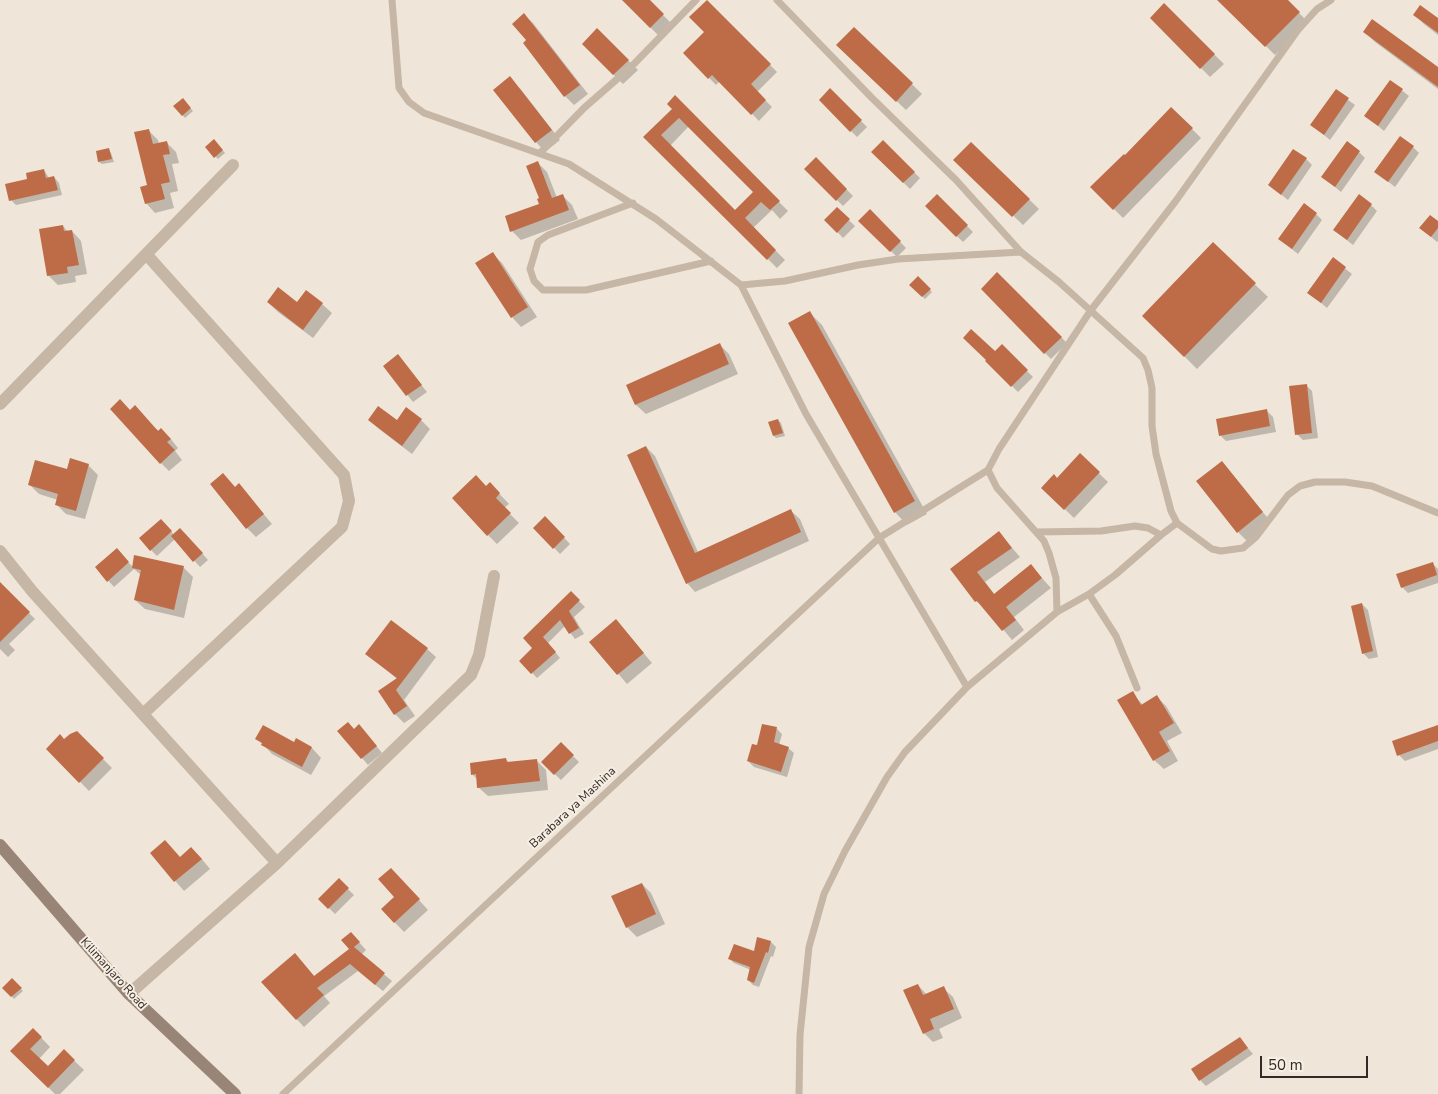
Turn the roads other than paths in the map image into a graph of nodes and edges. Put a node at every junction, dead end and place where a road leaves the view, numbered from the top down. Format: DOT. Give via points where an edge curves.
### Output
graph roads {
  1 [pos="392,0"];
  2 [pos="696,0"];
  3 [pos="777,0"];
  4 [pos="1317,0"];
  5 [pos="1331,0"];
  6 [pos="1317,9"];
  7 [pos="540,153"];
  8 [pos="233,165"];
  9 [pos="632,203"];
  10 [pos="1021,252"];
  11 [pos="147,255"];
  12 [pos="711,261"];
  13 [pos="741,285"];
  14 [pos="1091,310"];
  15 [pos="0,404"];
  16 [pos="988,470"];
  17 [pos="1438,513"];
  18 [pos="1177,523"];
  19 [pos="1037,532"];
  20 [pos="1161,535"];
  21 [pos="878,538"];
  22 [pos="0,552"];
  23 [pos="494,576"];
  24 [pos="1089,594"];
  25 [pos="1057,612"];
  26 [pos="967,687"];
  27 [pos="1137,688"];
  28 [pos="143,714"];
  29 [pos="0,845"];
  30 [pos="277,863"];
  31 [pos="129,994"];
  32 [pos="235,1094"];
  33 [pos="283,1094"];
  34 [pos="798,1094"];
  1 -- 7 [label="lane" via="399,88 409,102 424,113"];
  2 -- 7 [label="lane"];
  3 -- 10 [label="lane" via="956,180"];
  4 -- 6 [label="lane"];
  5 -- 6 [label="lane"];
  6 -- 14 [label="lane" via="1298,30 1175,202"];
  7 -- 9 [label="lane" via="569,164"];
  8 -- 11 [label="street"];
  9 -- 12 [label="lane"];
  9 -- 12 [label="lane" via="548,234 538,242 530,270 534,281 543,290 586,290"];
  10 -- 13 [label="lane" via="898,259 785,281"];
  10 -- 14 [label="lane"];
  11 -- 15 [label="street"];
  11 -- 28 [label="street" via="344,474 349,501 342,527"];
  12 -- 13 [label="lane"];
  13 -- 21 [label="lane" via="806,414"];
  14 -- 16 [label="lane"];
  14 -- 18 [label="lane" via="1143,358 1148,370 1156,454"];
  16 -- 19 [label="lane" via="997,488"];
  16 -- 21 [label="lane, Barabara ya Mashina"];
  17 -- 18 [label="lane" via="1372,486 1316,482 1300,486 1288,495 1256,537 1243,548 1212,549"];
  18 -- 20 [label="lane"];
  19 -- 20 [label="lane" via="1101,531 1136,526"];
  19 -- 25 [label="lane" via="1049,553 1056,578"];
  20 -- 24 [label="lane"];
  21 -- 26 [label="lane"];
  21 -- 33 [label="lane, Barabara ya Mashina"];
  22 -- 28 [label="street"];
  23 -- 30 [label="street" via="479,655 471,675"];
  24 -- 25 [label="lane"];
  24 -- 27 [label="lane" via="1116,636"];
  25 -- 26 [label="lane"];
  26 -- 34 [label="lane" via="905,752 887,777 824,894 809,947"];
  28 -- 30 [label="street"];
  29 -- 31 [label="main road, Kilimanjaro Road"];
  30 -- 31 [label="street"];
  31 -- 32 [label="main road, Kilimanjaro Road"];
}
